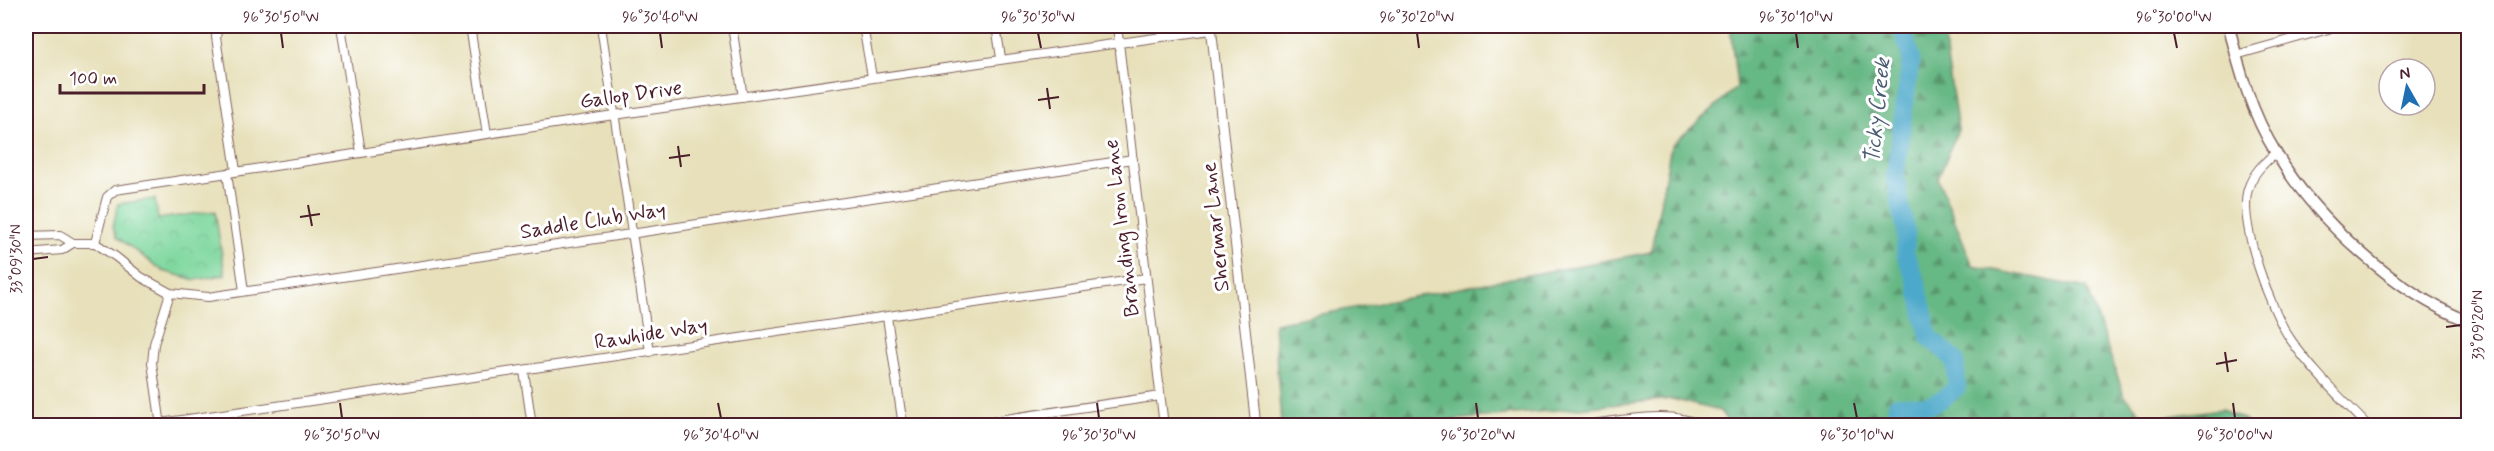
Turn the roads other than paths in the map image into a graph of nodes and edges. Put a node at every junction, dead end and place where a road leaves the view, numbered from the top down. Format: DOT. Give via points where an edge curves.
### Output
graph roads {
  1 [pos="341,26"];
  2 [pos="470,26"];
  3 [pos="601,26"];
  4 [pos="732,26"];
  5 [pos="863,26"];
  6 [pos="996,26"];
  7 [pos="1117,26"];
  8 [pos="2229,26"];
  9 [pos="2339,26"];
  10 [pos="220,28"];
  11 [pos="1211,28"];
  12 [pos="1119,42"];
  13 [pos="2236,55"];
  14 [pos="1001,58"];
  15 [pos="872,77"];
  16 [pos="743,97"];
  17 [pos="614,115"];
  18 [pos="487,134"];
  19 [pos="362,152"];
  20 [pos="2275,153"];
  21 [pos="1132,159"];
  22 [pos="236,171"];
  23 [pos="227,173"];
  24 [pos="632,233"];
  25 [pos="26,237"];
  26 [pos="74,243"];
  27 [pos="95,243"];
  28 [pos="26,253"];
  29 [pos="1146,278"];
  30 [pos="244,291"];
  31 [pos="170,294"];
  32 [pos="887,317"];
  33 [pos="2469,321"];
  34 [pos="650,352"];
  35 [pos="524,371"];
  36 [pos="1160,396"];
  37 [pos="161,424"];
  38 [pos="532,426"];
  39 [pos="903,426"];
  40 [pos="958,426"];
  41 [pos="1164,426"];
  42 [pos="1256,426"];
  43 [pos="1578,426"];
  44 [pos="1701,426"];
  45 [pos="2368,426"];
  1 -- 19 [label="street"];
  2 -- 18 [label="street"];
  3 -- 17 [label="street"];
  4 -- 16 [label="street"];
  5 -- 15 [label="street"];
  6 -- 14 [label="street"];
  7 -- 12 [label="street, Branding Iron Lane"];
  8 -- 13 [label="main road"];
  9 -- 13 [label="street"];
  10 -- 22 [label="street"];
  11 -- 12 [label="street, Gallop Drive"];
  11 -- 42 [label="street, Shermar Lane"];
  12 -- 14 [label="street, Gallop Drive"];
  12 -- 21 [label="street, Branding Iron Lane"];
  13 -- 20 [label="main road"];
  14 -- 15 [label="street, Gallop Drive"];
  15 -- 16 [label="street, Gallop Drive"];
  16 -- 17 [label="street, Gallop Drive"];
  17 -- 18 [label="street, Gallop Drive"];
  17 -- 24 [label="street"];
  18 -- 19 [label="street, Gallop Drive"];
  19 -- 22 [label="street, Gallop Drive"];
  20 -- 33 [label="main road" via="2333,226 2389,276 2443,311"];
  20 -- 45 [label="street" via="2256,171 2247,191 2248,222 2270,299 2290,340"];
  21 -- 24 [label="street, Saddle Club Way"];
  21 -- 29 [label="street, Branding Iron Lane"];
  22 -- 23 [label="street, Gallop Drive"];
  23 -- 27 [label="street, Gallop Drive" via="115,190 107,197"];
  23 -- 30 [label="street"];
  24 -- 30 [label="street, Saddle Club Way"];
  24 -- 34 [label="street"];
  25 -- 26 [label="street" via="60,235"];
  26 -- 27 [label="street"];
  26 -- 28 [label="street" via="62,250"];
  27 -- 31 [label="street, Saddle Club Way"];
  29 -- 32 [label="street, Rawhide Way"];
  29 -- 36 [label="street, Branding Iron Lane"];
  30 -- 31 [label="street, Saddle Club Way" via="208,297"];
  31 -- 37 [label="street" via="152,363"];
  32 -- 34 [label="street, Rawhide Way"];
  32 -- 39 [label="street"];
  34 -- 35 [label="street, Rawhide Way"];
  35 -- 37 [label="street, Rawhide Way"];
  35 -- 38 [label="street"];
  36 -- 40 [label="street"];
  36 -- 41 [label="street, Branding Iron Lane"];
  43 -- 44 [label="street" via="1649,417 1693,421"];
}
